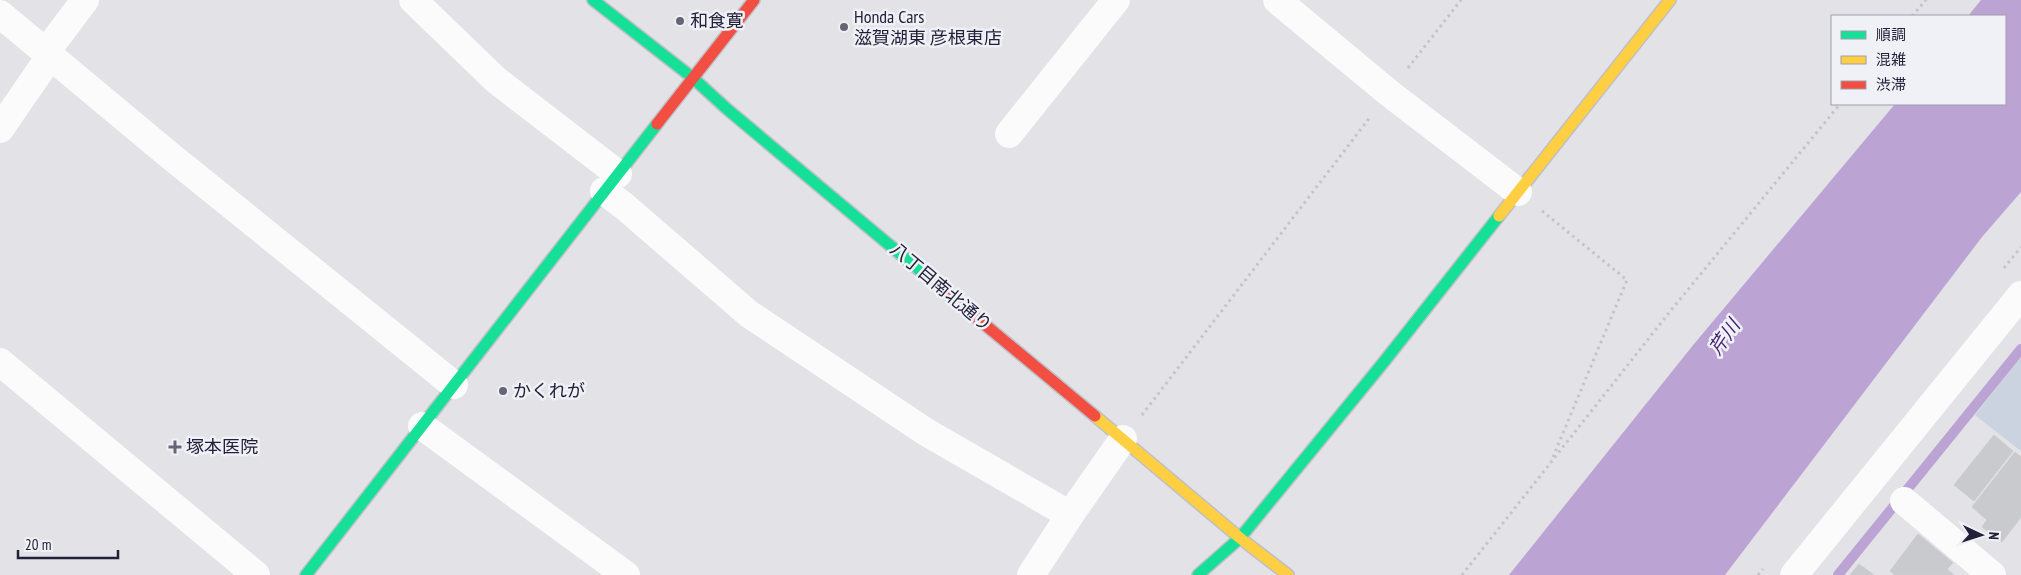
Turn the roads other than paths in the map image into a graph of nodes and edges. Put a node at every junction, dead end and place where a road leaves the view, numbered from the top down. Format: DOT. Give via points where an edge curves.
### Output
graph roads {
  1 [pos="85,0"];
  2 [pos="414,0"];
  3 [pos="593,0"];
  4 [pos="754,0"];
  5 [pos="1116,0"];
  6 [pos="1277,0"];
  7 [pos="1670,0"];
  8 [pos="0,14"];
  9 [pos="48,54"];
  10 [pos="693,78"];
  11 [pos="0,128"];
  12 [pos="1009,134"];
  13 [pos="611,182"];
  14 [pos="1518,192"];
  15 [pos="2021,294"];
  16 [pos="0,362"];
  17 [pos="454,384"];
  18 [pos="422,426"];
  19 [pos="1123,439"];
  20 [pos="1904,502"];
  21 [pos="1070,515"];
  22 [pos="1240,538"];
  23 [pos="256,575"];
  24 [pos="306,575"];
  25 [pos="626,575"];
  26 [pos="1031,575"];
  27 [pos="1198,575"];
  28 [pos="1288,575"];
  29 [pos="1794,575"];
  30 [pos="1992,575"];
  1 -- 9 [label="street"];
  2 -- 13 [label="street" via="496,80"];
  3 -- 10 [label="street, 八丁目南北通り"];
  4 -- 10 [label="street"];
  5 -- 12 [label="street"];
  6 -- 14 [label="street" via="1389,93"];
  7 -- 14 [label="street"];
  8 -- 9 [label="street"];
  9 -- 11 [label="street"];
  9 -- 17 [label="street"];
  10 -- 13 [label="street"];
  10 -- 19 [label="street, 八丁目南北通り"];
  13 -- 17 [label="street"];
  13 -- 21 [label="street" via="624,206 749,314 926,432"];
  14 -- 22 [label="street" via="1390,356"];
  15 -- 29 [label="street"];
  16 -- 23 [label="street"];
  17 -- 18 [label="street"];
  18 -- 24 [label="street"];
  18 -- 25 [label="street"];
  19 -- 21 [label="street"];
  19 -- 22 [label="street, 八丁目南北通り"];
  20 -- 30 [label="street"];
  21 -- 26 [label="street"];
  22 -- 27 [label="street"];
  22 -- 28 [label="street, 八丁目南北通り"];
}
